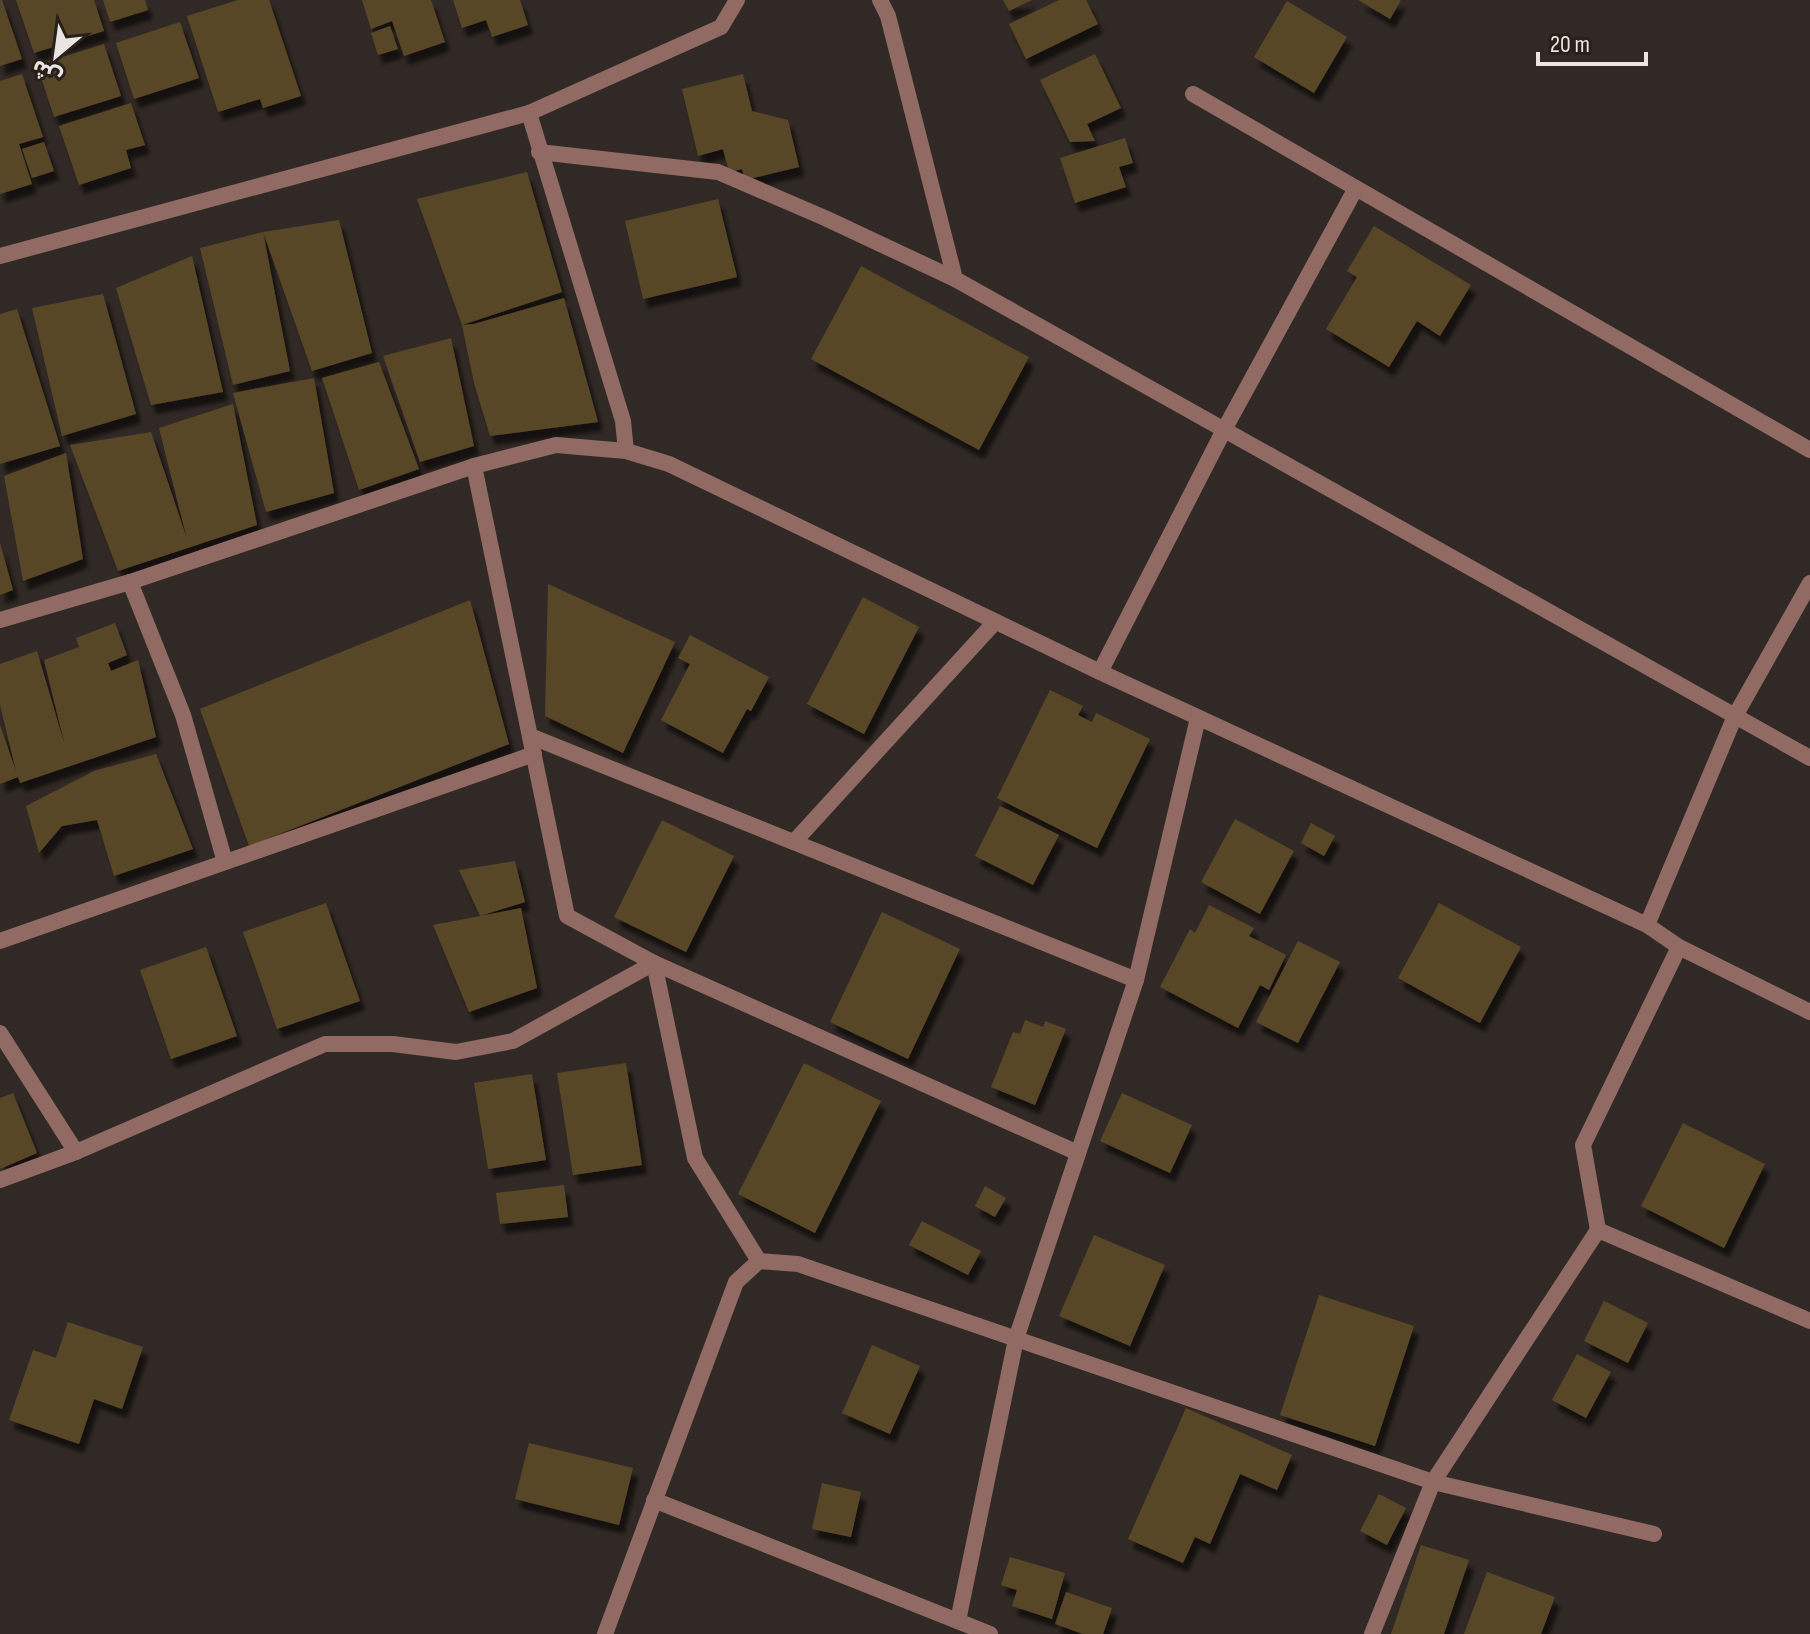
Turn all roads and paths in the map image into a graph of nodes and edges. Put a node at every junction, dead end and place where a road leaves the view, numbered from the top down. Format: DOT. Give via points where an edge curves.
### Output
graph roads {
  1 [pos="737,0"];
  2 [pos="880,0"];
  3 [pos="1193,94"];
  4 [pos="529,113"];
  5 [pos="539,152"];
  6 [pos="1356,188"];
  7 [pos="0,256"];
  8 [pos="955,279"];
  9 [pos="1224,430"];
  10 [pos="1810,450"];
  11 [pos="626,451"];
  12 [pos="474,466"];
  13 [pos="130,582"];
  14 [pos="1810,583"];
  15 [pos="0,620"];
  16 [pos="995,622"];
  17 [pos="1100,672"];
  18 [pos="1735,716"];
  19 [pos="1198,718"];
  20 [pos="530,736"];
  21 [pos="534,754"];
  22 [pos="1810,758"];
  23 [pos="794,842"];
  24 [pos="225,862"];
  25 [pos="1647,925"];
  26 [pos="0,941"];
  27 [pos="1679,947"];
  28 [pos="654,963"];
  29 [pos="1136,980"];
  30 [pos="1810,1012"];
  31 [pos="0,1033"];
  32 [pos="76,1152"];
  33 [pos="1078,1153"];
  34 [pos="0,1180"];
  35 [pos="1598,1230"];
  36 [pos="759,1261"];
  37 [pos="1810,1321"];
  38 [pos="1016,1339"];
  39 [pos="1433,1482"];
  40 [pos="654,1500"];
  41 [pos="1654,1534"];
  42 [pos="958,1621"];
  43 [pos="605,1634"];
  44 [pos="990,1634"];
  45 [pos="1372,1634"];
  1 -- 4 [label="street" via="721,27"];
  2 -- 8 [label="street"];
  3 -- 6 [label="street"];
  4 -- 5 [label="street"];
  4 -- 7 [label="street"];
  5 -- 8 [label="street" via="718,172"];
  5 -- 11 [label="street" via="623,421"];
  6 -- 9 [label="street"];
  6 -- 10 [label="street"];
  8 -- 9 [label="street"];
  9 -- 17 [label="street"];
  9 -- 18 [label="street"];
  11 -- 12 [label="street" via="556,445"];
  11 -- 16 [label="street" via="669,464"];
  12 -- 13 [label="street"];
  12 -- 20 [label="street"];
  13 -- 15 [label="street"];
  13 -- 24 [label="street" via="183,715"];
  14 -- 18 [label="street"];
  16 -- 17 [label="street"];
  16 -- 23 [label="street"];
  17 -- 19 [label="street"];
  18 -- 22 [label="street"];
  18 -- 25 [label="street"];
  19 -- 25 [label="street"];
  19 -- 29 [label="street"];
  20 -- 21 [label="street"];
  20 -- 23 [label="street"];
  21 -- 24 [label="street"];
  21 -- 28 [label="street" via="567,916"];
  23 -- 29 [label="street"];
  24 -- 26 [label="street"];
  25 -- 27 [label="street"];
  27 -- 30 [label="street"];
  27 -- 35 [label="street" via="1583,1145"];
  28 -- 32 [label="street" via="513,1041 456,1052 393,1044 325,1044"];
  28 -- 33 [label="street"];
  28 -- 36 [label="street" via="695,1158"];
  29 -- 33 [label="street"];
  31 -- 32 [label="street"];
  32 -- 34 [label="street"];
  33 -- 38 [label="street"];
  35 -- 37 [label="street"];
  35 -- 39 [label="street"];
  36 -- 38 [label="street" via="798,1264"];
  36 -- 40 [label="street" via="736,1282"];
  38 -- 39 [label="street"];
  38 -- 42 [label="street"];
  39 -- 41 [label="street"];
  39 -- 45 [label="street"];
  40 -- 42 [label="street"];
  40 -- 43 [label="street"];
  42 -- 44 [label="street"];
}
